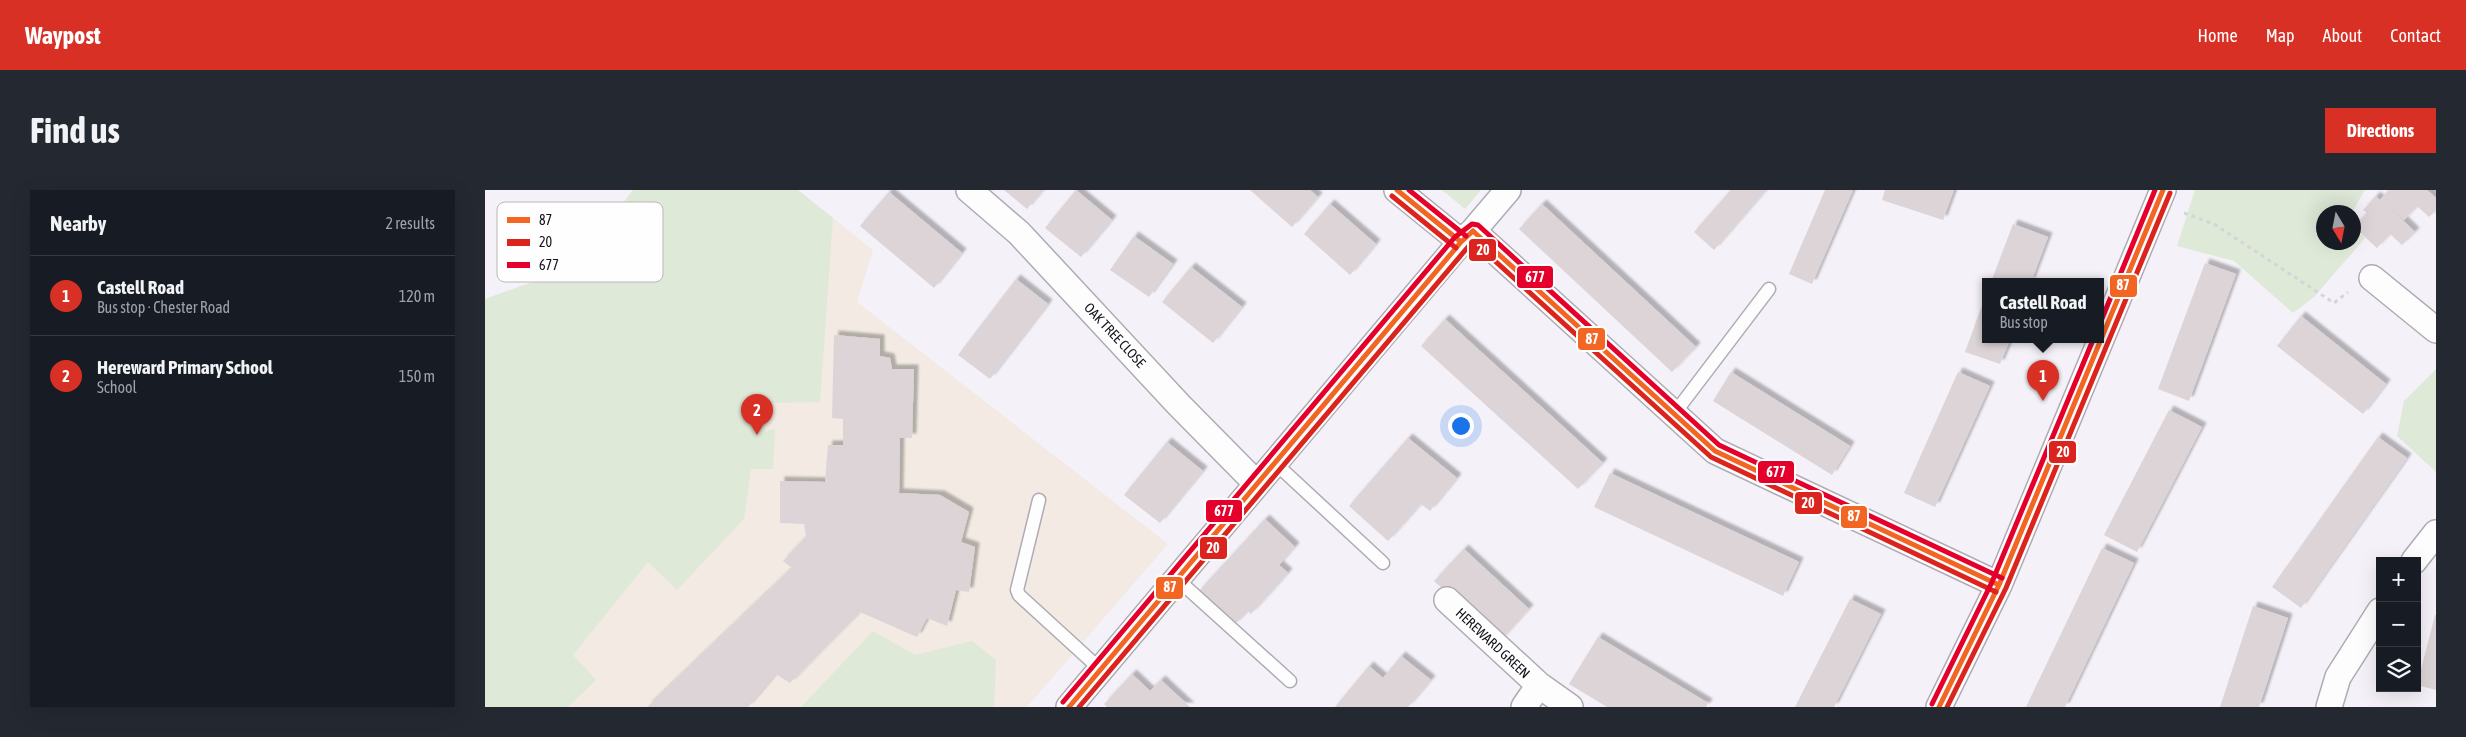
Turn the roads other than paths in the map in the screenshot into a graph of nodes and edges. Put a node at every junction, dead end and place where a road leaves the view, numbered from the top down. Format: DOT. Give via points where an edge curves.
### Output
graph roads {
  1 [pos="969,190"];
  2 [pos="1397,190"];
  3 [pos="1508,190"];
  4 [pos="2160,197"];
  5 [pos="1467,236"];
  6 [pos="2372,278"];
  7 [pos="1769,289"];
  8 [pos="2436,330"];
  9 [pos="2104,332"];
  10 [pos="2099,343"];
  11 [pos="1675,414"];
  12 [pos="1275,463"];
  13 [pos="1257,484"];
  14 [pos="1039,500"];
  15 [pos="2436,533"];
  16 [pos="2417,557"];
  17 [pos="1383,563"];
  18 [pos="1177,579"];
  19 [pos="1999,585"];
  20 [pos="1447,600"];
  21 [pos="2376,617"];
  22 [pos="1101,670"];
  23 [pos="1290,680"];
  24 [pos="1539,686"];
  25 [pos="1069,707"];
  26 [pos="1524,707"];
  27 [pos="1570,707"];
  28 [pos="1939,707"];
  29 [pos="2329,707"];
  1 -- 13 [label="street, OAK TREE CLOSE" via="1019,233"];
  2 -- 5 [label="street"];
  3 -- 5 [label="street"];
  4 -- 9 [label="street"];
  5 -- 11 [label="street"];
  5 -- 12 [label="street"];
  6 -- 8 [label="street"];
  7 -- 11 [label="lane"];
  10 -- 19 [label="street"];
  11 -- 19 [label="street" via="1715,451"];
  12 -- 13 [label="street"];
  12 -- 17 [label="lane"];
  13 -- 18 [label="street"];
  14 -- 22 [label="lane" via="1017,590"];
  15 -- 16 [label="street"];
  18 -- 22 [label="street"];
  18 -- 23 [label="lane"];
  19 -- 28 [label="street"];
  20 -- 24 [label="street, HEREWARD GREEN"];
  21 -- 29 [label="street" via="2338,677"];
  22 -- 25 [label="street"];
  24 -- 26 [label="street, HEREWARD GREEN"];
  24 -- 27 [label="street, HEREWARD GREEN"];
}
